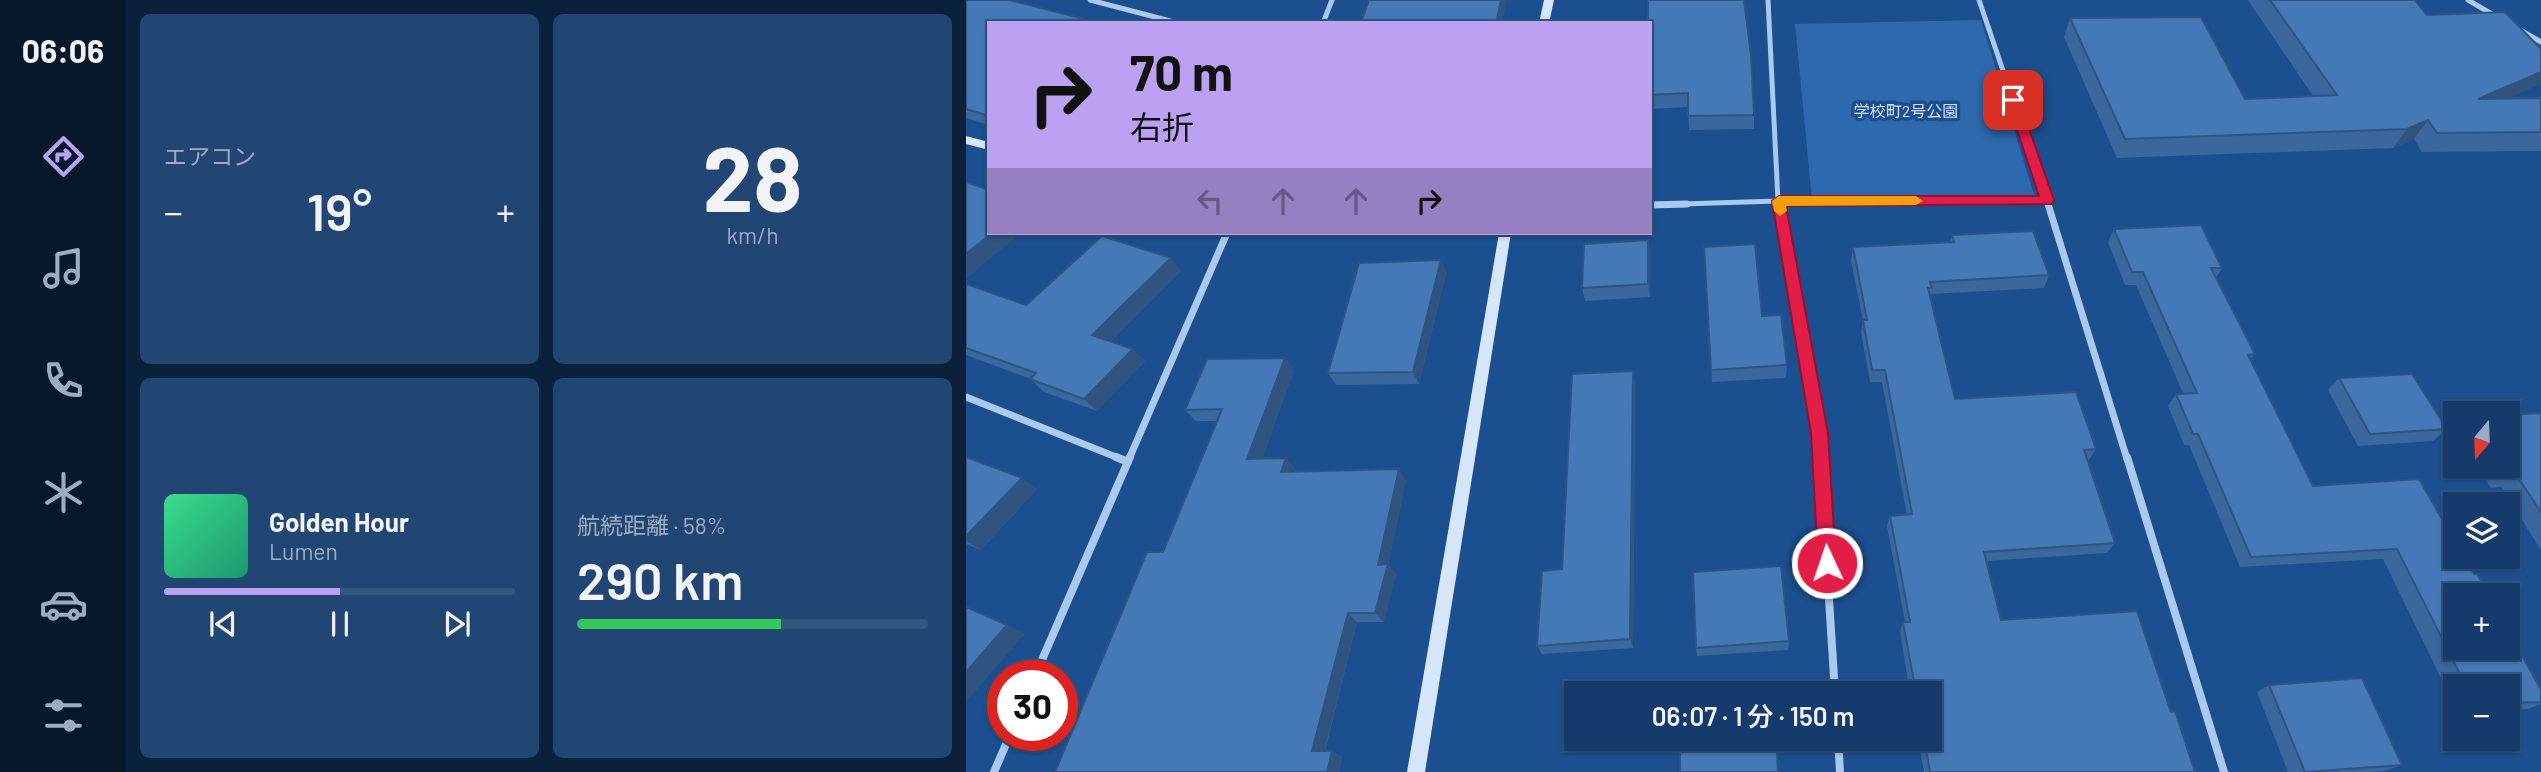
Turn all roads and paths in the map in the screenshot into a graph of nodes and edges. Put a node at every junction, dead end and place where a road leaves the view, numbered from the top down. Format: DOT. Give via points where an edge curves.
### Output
graph roads {
  1 [pos="1090,0"];
  2 [pos="1332,0"];
  3 [pos="1549,0"];
  4 [pos="1768,0"];
  5 [pos="1979,0"];
  6 [pos="2481,0"];
  7 [pos="2470,1"];
  8 [pos="1170,21"];
  9 [pos="1324,21"];
  10 [pos="1544,21"];
  11 [pos="2507,22"];
  12 [pos="2518,29"];
  13 [pos="2541,42"];
  14 [pos="966,139"];
  15 [pos="987,145"];
  16 [pos="2047,200"];
  17 [pos="1779,201"];
  18 [pos="1652,205"];
  19 [pos="1226,235"];
  20 [pos="1505,235"];
  21 [pos="966,397"];
  22 [pos="1128,462"];
  23 [pos="1042,660"];
  24 [pos="1834,681"];
  25 [pos="1003,751"];
  26 [pos="1839,751"];
  27 [pos="994,772"];
  28 [pos="1416,772"];
  29 [pos="1840,772"];
  30 [pos="2224,772"];
  1 -- 8 [label="street"];
  2 -- 9 [label="street"];
  3 -- 10 [label="street"];
  4 -- 17 [label="street"];
  5 -- 16 [label="street"];
  6 -- 7 [label="street"];
  7 -- 11 [label="street"];
  12 -- 13 [label="street"];
  14 -- 15 [label="street"];
  16 -- 17 [label="street"];
  16 -- 30 [label="street"];
  17 -- 18 [label="street"];
  17 -- 24 [label="street" via="1819,433"];
  19 -- 22 [label="street"];
  20 -- 28 [label="street"];
  21 -- 22 [label="street"];
  22 -- 23 [label="street"];
  25 -- 27 [label="street"];
  26 -- 29 [label="street"];
}
